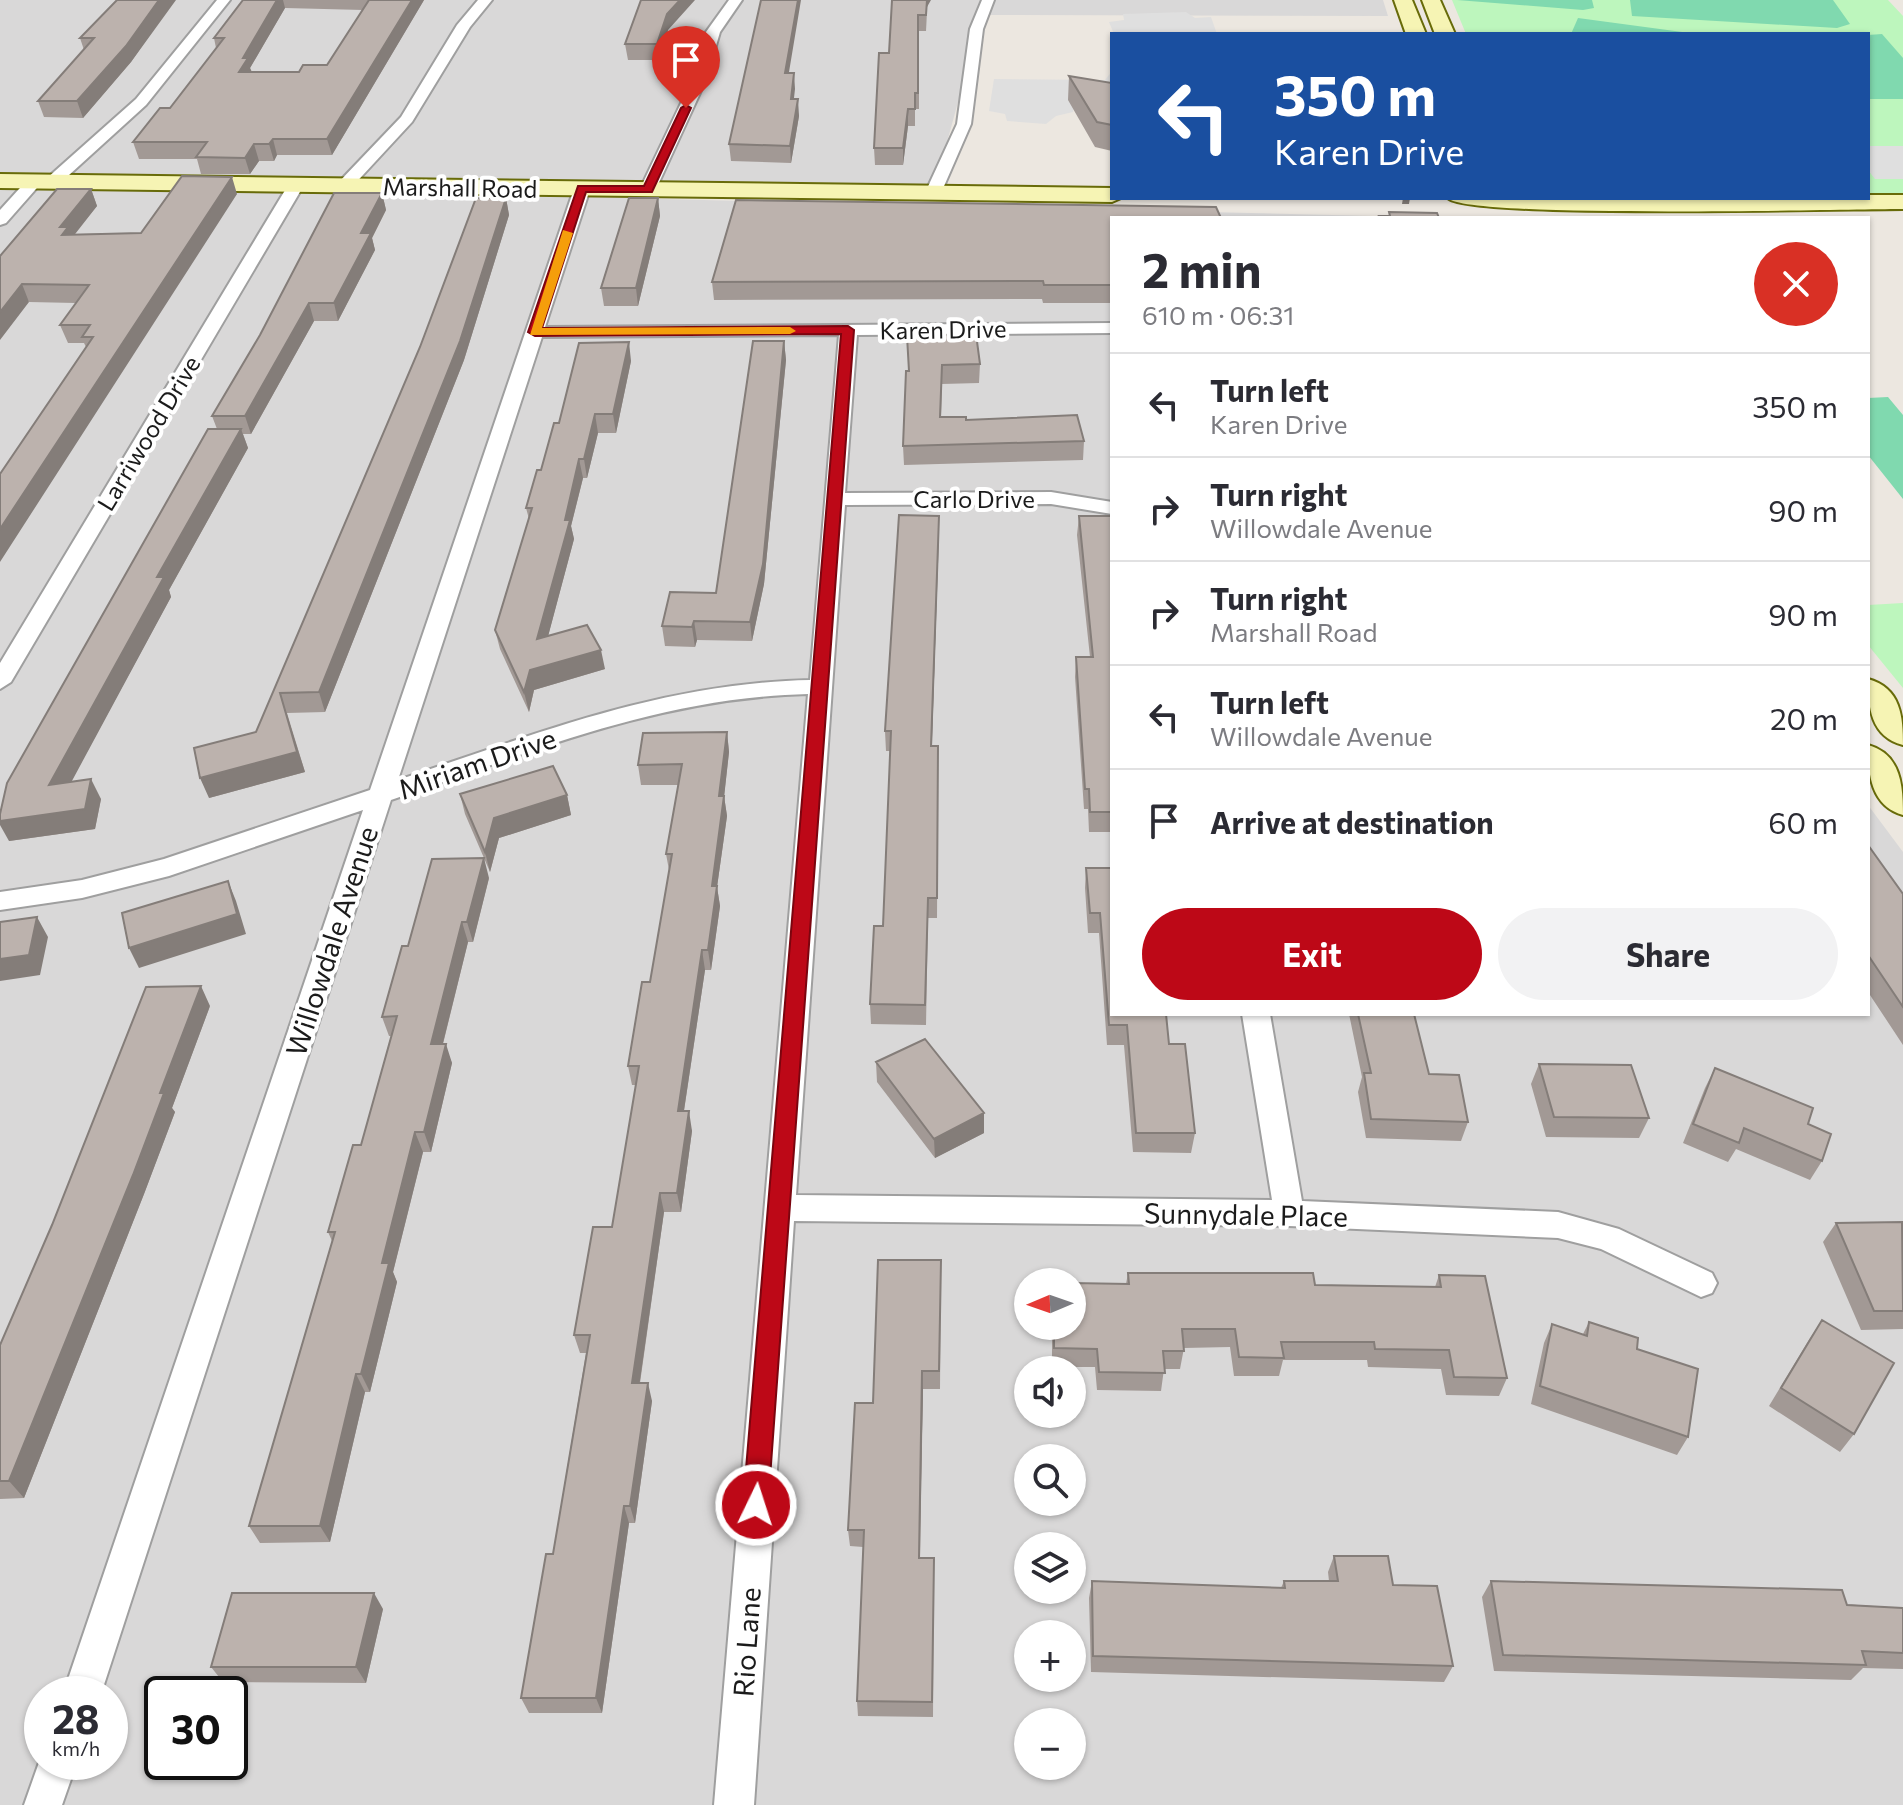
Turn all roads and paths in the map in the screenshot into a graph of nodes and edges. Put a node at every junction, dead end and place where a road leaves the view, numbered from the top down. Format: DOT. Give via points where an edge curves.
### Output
graph roads {
  1 [pos="224,0"];
  2 [pos="485,0"];
  3 [pos="736,0"];
  4 [pos="988,0"];
  5 [pos="1403,0"];
  6 [pos="1431,0"];
  7 [pos="1415,32"];
  8 [pos="1444,32"];
  9 [pos="0,181"];
  10 [pos="44,182"];
  11 [pos="296,185"];
  12 [pos="344,186"];
  13 [pos="582,189"];
  14 [pos="648,189"];
  15 [pos="933,193"];
  16 [pos="1110,195"];
  17 [pos="1584,201"];
  18 [pos="1903,202"];
  19 [pos="1475,203"];
  20 [pos="1516,206"];
  21 [pos="0,220"];
  22 [pos="1110,328"];
  23 [pos="848,330"];
  24 [pos="535,332"];
  25 [pos="835,499"];
  26 [pos="1110,508"];
  27 [pos="0,682"];
  28 [pos="819,687"];
  29 [pos="1870,693"];
  30 [pos="1903,734"];
  31 [pos="378,798"];
  32 [pos="0,901"];
  33 [pos="1256,1016"];
  34 [pos="778,1208"];
  35 [pos="1289,1213"];
  36 [pos="1701,1283"];
  37 [pos="88,1676"];
  38 [pos="52,1780"];
  39 [pos="43,1805"];
  40 [pos="734,1805"];
  1 -- 10 [label="street" via="141,102"];
  2 -- 12 [label="street" via="459,32 407,119"];
  3 -- 14 [label="street" via="713,32 699,80"];
  4 -- 15 [label="street" via="973,47 964,123"];
  5 -- 7 [label="street"];
  6 -- 8 [label="street"];
  9 -- 10 [label="street, Marshall Road"];
  10 -- 11 [label="street, Marshall Road"];
  10 -- 21 [label="street"];
  11 -- 12 [label="street, Marshall Road"];
  11 -- 27 [label="street, Larriwood Drive"];
  12 -- 13 [label="street, Marshall Road"];
  13 -- 14 [label="street, Marshall Road"];
  13 -- 24 [label="street, Willowdale Avenue"];
  14 -- 15 [label="street, Marshall Road"];
  15 -- 16 [label="street, Marshall Road"];
  17 -- 18 [label="street"];
  17 -- 20 [label="street"];
  19 -- 20 [label="street"];
  22 -- 23 [label="street, Karen Drive"];
  23 -- 24 [label="street, Karen Drive"];
  23 -- 25 [label="street, Rio Lane"];
  24 -- 31 [label="street, Willowdale Avenue"];
  25 -- 26 [label="street, Carlo Drive" via="1051,498"];
  25 -- 28 [label="street, Rio Lane"];
  28 -- 31 [label="street, Miriam Drive" via="716,690 678,697"];
  28 -- 34 [label="street, Rio Lane"];
  29 -- 30 [label="street"];
  31 -- 32 [label="street, Miriam Drive" via="169,867 82,889"];
  31 -- 37 [label="street, Willowdale Avenue"];
  33 -- 35 [label="street"];
  34 -- 35 [label="street, Sunnydale Place"];
  34 -- 40 [label="street, Rio Lane"];
  35 -- 36 [label="street, Sunnydale Place" via="1558,1225 1608,1238"];
  38 -- 39 [label="street"];
}
